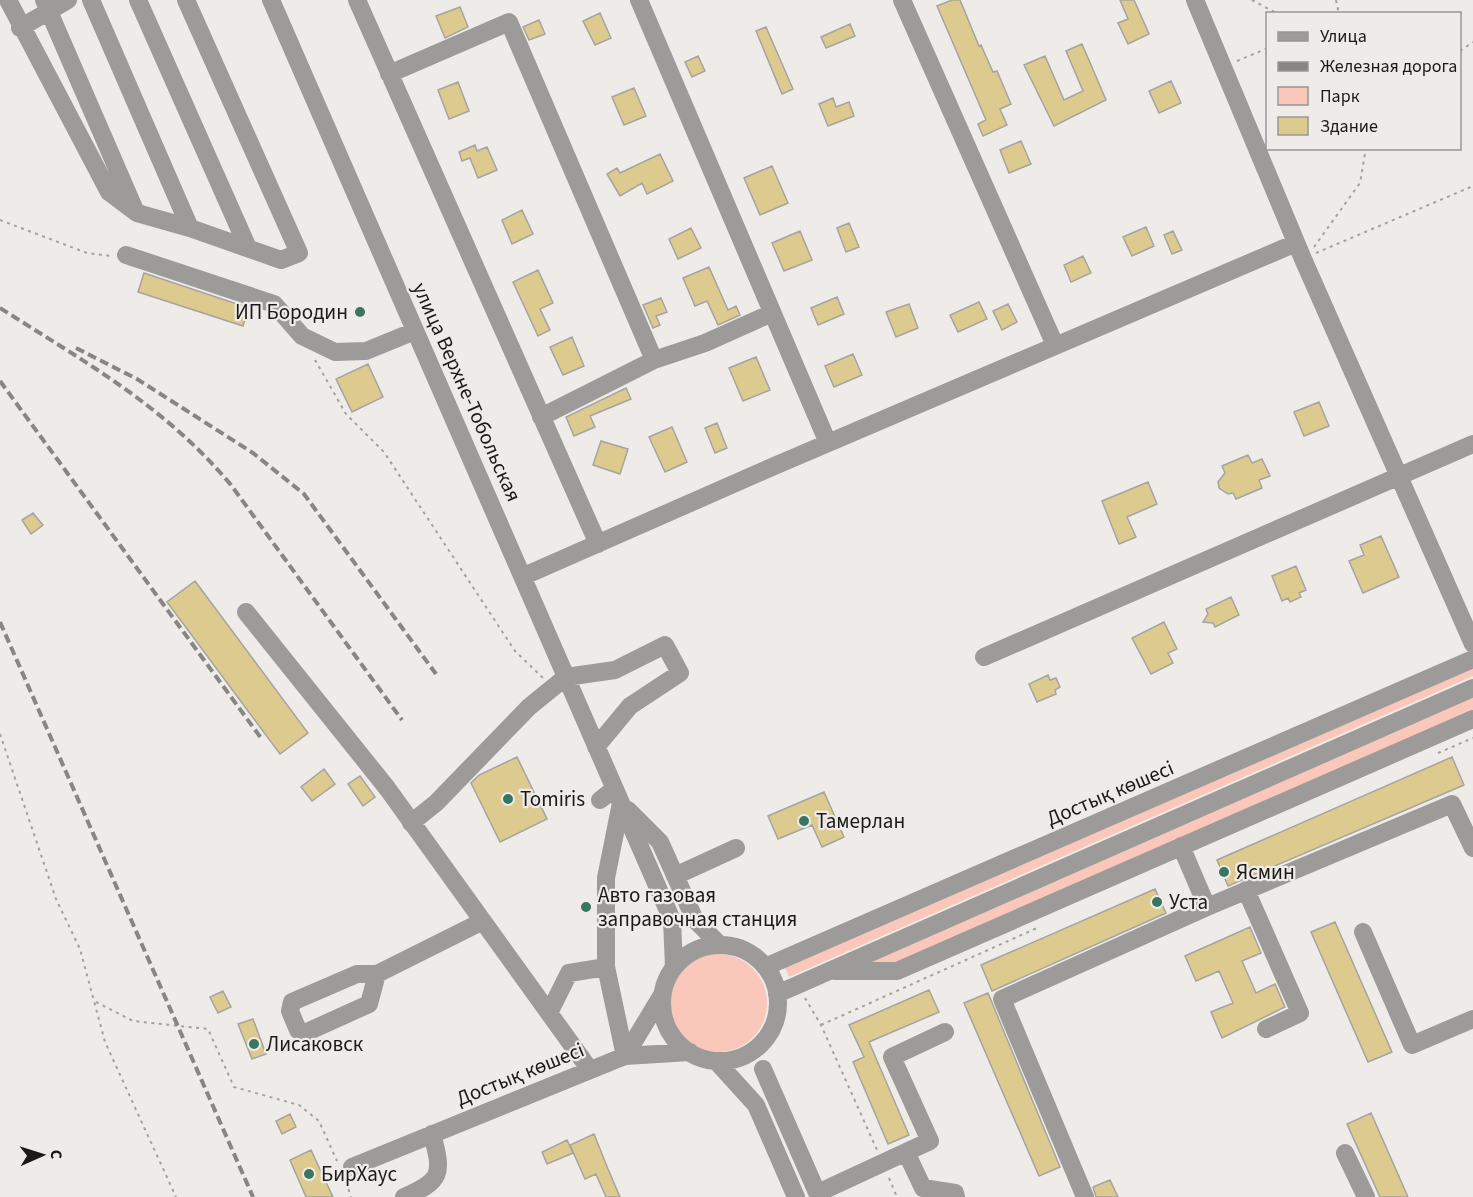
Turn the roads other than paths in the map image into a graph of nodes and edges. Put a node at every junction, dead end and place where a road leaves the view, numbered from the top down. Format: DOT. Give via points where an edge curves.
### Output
graph roads {
  1 [pos="8,0"];
  2 [pos="68,0"];
  3 [pos="91,0"];
  4 [pos="138,0"];
  5 [pos="186,0"];
  6 [pos="271,0"];
  7 [pos="357,0"];
  8 [pos="639,0"];
  9 [pos="902,0"];
  10 [pos="1195,0"];
  11 [pos="46,6"];
  12 [pos="20,28"];
  13 [pos="389,74"];
  14 [pos="137,213"];
  15 [pos="190,228"];
  16 [pos="248,248"];
  17 [pos="1299,251"];
  18 [pos="126,255"];
  19 [pos="772,313"];
  20 [pos="415,331"];
  21 [pos="1055,345"];
  22 [pos="654,360"];
  23 [pos="541,417"];
  24 [pos="828,443"];
  25 [pos="1473,444"];
  26 [pos="1397,477"];
  27 [pos="598,544"];
  28 [pos="524,576"];
  29 [pos="246,612"];
  30 [pos="1473,644"];
  31 [pos="984,657"];
  32 [pos="1473,659"];
  33 [pos="560,682"];
  34 [pos="1473,688"];
  35 [pos="1473,719"];
  36 [pos="596,747"];
  37 [pos="612,798"];
  38 [pos="411,823"];
  39 [pos="1181,846"];
  40 [pos="736,848"];
  41 [pos="1473,848"];
  42 [pos="675,876"];
  43 [pos="1246,890"];
  44 [pos="1207,907"];
  45 [pos="483,921"];
  46 [pos="1363,932"];
  47 [pos="720,945"];
  48 [pos="606,967"];
  49 [pos="674,967"];
  50 [pos="765,967"];
  51 [pos="828,971"];
  52 [pos="377,974"];
  53 [pos="662,993"];
  54 [pos="777,994"];
  55 [pos="549,1013"];
  56 [pos="1473,1019"];
  57 [pos="772,1027"];
  58 [pos="1266,1029"];
  59 [pos="945,1032"];
  60 [pos="683,1047"];
  61 [pos="624,1056"];
  62 [pos="716,1061"];
  63 [pos="763,1069"];
  64 [pos="590,1070"];
  65 [pos="756,1105"];
  66 [pos="432,1134"];
  67 [pos="906,1152"];
  68 [pos="1345,1153"];
  69 [pos="347,1169"];
  70 [pos="818,1195"];
  71 [pos="404,1197"];
  72 [pos="796,1197"];
  73 [pos="956,1197"];
  74 [pos="1085,1197"];
  75 [pos="1366,1197"];
  1 -- 12 [label="street"];
  2 -- 11 [label="street"];
  3 -- 15 [label="street"];
  4 -- 16 [label="street"];
  5 -- 16 [label="street" via="299,253 281,260"];
  6 -- 20 [label="street, улица Верхне-Тобольская"];
  7 -- 13 [label="street"];
  8 -- 19 [label="street"];
  9 -- 21 [label="street"];
  10 -- 17 [label="street"];
  11 -- 12 [label="street"];
  11 -- 14 [label="street"];
  12 -- 14 [label="street" via="109,192"];
  13 -- 22 [label="street" via="508,22"];
  13 -- 23 [label="street"];
  14 -- 15 [label="street"];
  15 -- 16 [label="street"];
  17 -- 21 [label="street"];
  17 -- 26 [label="street"];
  18 -- 20 [label="street" via="274,304 302,336 335,352 366,351"];
  19 -- 22 [label="street" via="705,344"];
  19 -- 24 [label="street"];
  20 -- 28 [label="street, улица Верхне-Тобольская"];
  21 -- 24 [label="street"];
  22 -- 23 [label="street"];
  23 -- 27 [label="street"];
  24 -- 27 [label="street"];
  25 -- 26 [label="street"];
  26 -- 30 [label="street"];
  26 -- 31 [label="street"];
  27 -- 28 [label="street"];
  28 -- 33 [label="street, улица Верхне-Тобольская"];
  29 -- 38 [label="street"];
  32 -- 50 [label="street, Достық көшесі"];
  33 -- 36 [label="street, улица Верхне-Тобольская"];
  33 -- 36 [label="street" via="615,670 665,645 680,674 630,706"];
  33 -- 38 [label="street" via="513,734"];
  34 -- 51 [label="street"];
  35 -- 39 [label="street"];
  36 -- 37 [label="street, улица Верхне-Тобольская"];
  37 -- 42 [label="street, улица Верхне-Тобольская" via="660,842"];
  37 -- 48 [label="street" via="606,878"];
  37 -- 49 [label="street, улица Верхне-Тобольская" via="672,920"];
  38 -- 45 [label="street"];
  39 -- 44 [label="street"];
  39 -- 51 [label="street" via="897,971"];
  40 -- 42 [label="street"];
  41 -- 43 [label="street" via="1452,804"];
  42 -- 47 [label="street, улица Верхне-Тобольская" via="695,920"];
  43 -- 44 [label="street"];
  43 -- 58 [label="street" via="1300,1013"];
  44 -- 74 [label="street" via="1002,999"];
  45 -- 52 [label="street"];
  45 -- 55 [label="street"];
  46 -- 56 [label="street" via="1412,1045"];
  47 -- 49 [label="street, улица Верхне-Тобольская" via="697,949"];
  47 -- 50 [label="street, улица Верхне-Тобольская" via="743,950"];
  48 -- 55 [label="street" via="568,973"];
  48 -- 61 [label="street"];
  49 -- 53 [label="street, улица Верхне-Тобольская"];
  50 -- 54 [label="street"];
  51 -- 54 [label="street"];
  52 -- 52 [label="street" via="357,974 292,1002 290,1011 298,1030 307,1032 369,1004"];
  53 -- 60 [label="street" via="662,1012 668,1030"];
  53 -- 61 [label="street, улица Верхне-Тобольская"];
  54 -- 57 [label="street"];
  55 -- 64 [label="street"];
  57 -- 62 [label="street" via="747,1054"];
  57 -- 63 [label="street"];
  59 -- 67 [label="street" via="892,1057 930,1141"];
  60 -- 61 [label="street, Достық көшесі"];
  60 -- 62 [label="street"];
  61 -- 64 [label="street, Достық көшесі"];
  62 -- 65 [label="street"];
  63 -- 65 [label="street"];
  63 -- 70 [label="street"];
  64 -- 66 [label="street, Достық көшесі"];
  65 -- 72 [label="street"];
  66 -- 69 [label="street, Достық көшесі"];
  66 -- 71 [label="street" via="437,1172 430,1186"];
  67 -- 70 [label="street"];
  67 -- 73 [label="street" via="923,1188"];
  68 -- 75 [label="street"];
}
